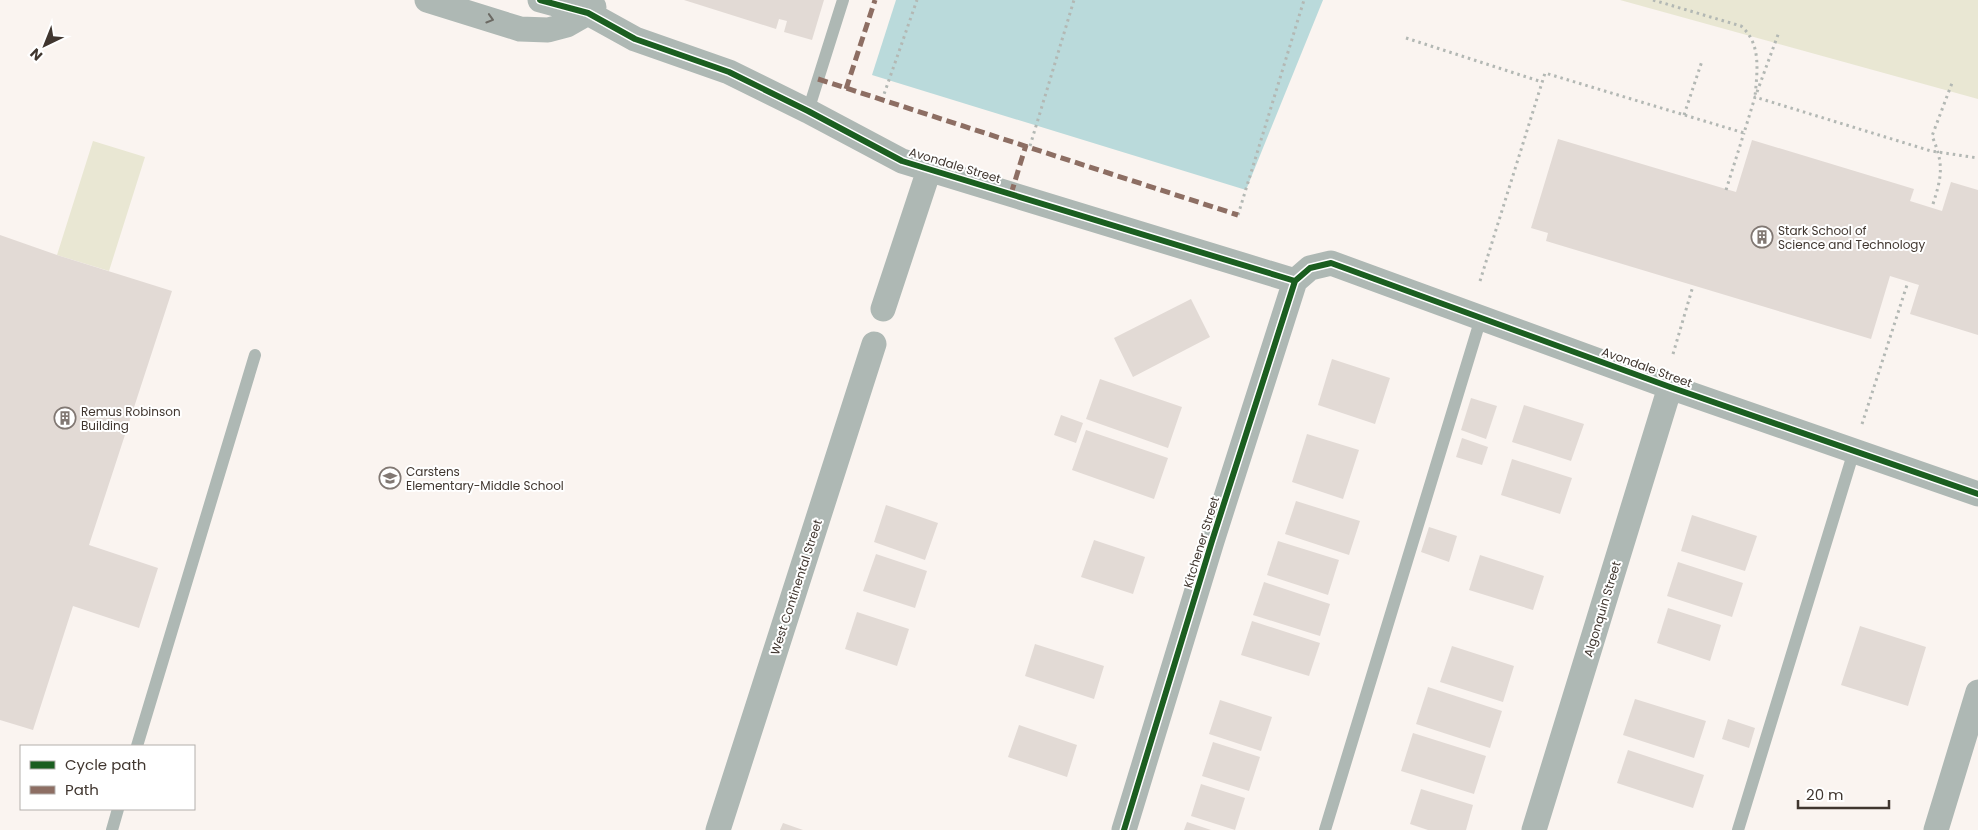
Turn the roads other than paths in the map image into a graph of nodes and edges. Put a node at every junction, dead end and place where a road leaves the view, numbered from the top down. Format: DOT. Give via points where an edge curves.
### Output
graph roads {
  1 [pos="427,0"];
  2 [pos="540,0"];
  3 [pos="844,0"];
  4 [pos="468,6"];
  5 [pos="594,6"];
  6 [pos="808,111"];
  7 [pos="929,170"];
  8 [pos="1303,275"];
  9 [pos="883,309"];
  10 [pos="1481,318"];
  11 [pos="874,344"];
  12 [pos="255,355"];
  13 [pos="1670,388"];
  14 [pos="1854,451"];
  15 [pos="1978,494"];
  16 [pos="1978,692"];
  17 [pos="137,745"];
  18 [pos="118,810"];
  19 [pos="112,830"];
  20 [pos="718,830"];
  21 [pos="1124,830"];
  22 [pos="1325,830"];
  23 [pos="1534,830"];
  24 [pos="1738,830"];
  25 [pos="1936,830"];
  1 -- 4 [label="street"];
  2 -- 5 [label="street, Avondale Street"];
  3 -- 6 [label="lane"];
  4 -- 5 [label="street, one-way" via="520,29 548,30 566,25"];
  5 -- 6 [label="street, Avondale Street" via="635,39 729,72"];
  6 -- 7 [label="street, Avondale Street" via="902,161"];
  7 -- 8 [label="street, Avondale Street"];
  7 -- 9 [label="street"];
  8 -- 10 [label="street, Avondale Street" via="1331,263"];
  8 -- 21 [label="street, Kitchener Street" via="1212,541"];
  10 -- 13 [label="street, Avondale Street"];
  10 -- 22 [label="lane"];
  11 -- 20 [label="street, West Continental Street"];
  12 -- 17 [label="lane"];
  13 -- 14 [label="street, Avondale Street"];
  13 -- 23 [label="street, Algonquin Street"];
  14 -- 15 [label="street, Avondale Street"];
  14 -- 24 [label="lane"];
  16 -- 25 [label="street"];
  18 -- 19 [label="lane"];
}
